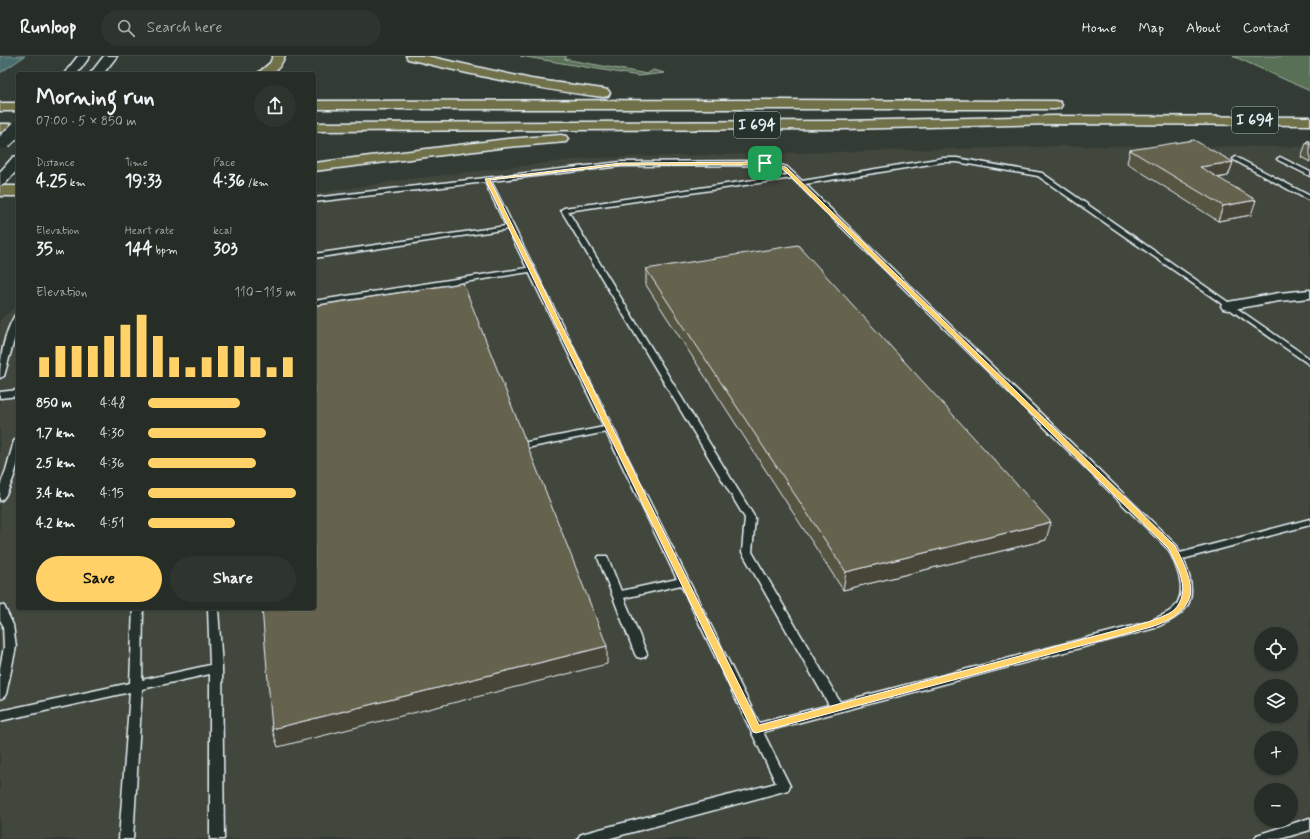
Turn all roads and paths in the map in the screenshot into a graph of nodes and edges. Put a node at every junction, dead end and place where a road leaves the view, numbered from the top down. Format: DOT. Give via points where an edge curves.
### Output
graph roads {
  1 [pos="84,56"];
  2 [pos="111,56"];
  3 [pos="279,56"];
  4 [pos="412,56"];
  5 [pos="72,72"];
  6 [pos="98,72"];
  7 [pos="266,72"];
  8 [pos="778,104"];
  9 [pos="316,105"];
  10 [pos="1064,105"];
  11 [pos="0,107"];
  12 [pos="16,107"];
  13 [pos="1310,121"];
  14 [pos="820,125"];
  15 [pos="316,127"];
  16 [pos="16,129"];
  17 [pos="1,139"];
  18 [pos="1236,159"];
  19 [pos="1280,159"];
  20 [pos="16,162"];
  21 [pos="316,167"];
  22 [pos="1310,174"];
  23 [pos="487,179"];
  24 [pos="796,180"];
  25 [pos="0,181"];
  26 [pos="0,191"];
  27 [pos="16,191"];
  28 [pos="316,200"];
  29 [pos="1310,200"];
  30 [pos="510,227"];
  31 [pos="316,256"];
  32 [pos="531,269"];
  33 [pos="1310,294"];
  34 [pos="316,303"];
  35 [pos="1228,306"];
  36 [pos="16,321"];
  37 [pos="1310,363"];
  38 [pos="0,376"];
  39 [pos="16,393"];
  40 [pos="0,395"];
  41 [pos="609,429"];
  42 [pos="522,446"];
  43 [pos="16,451"];
  44 [pos="0,498"];
  45 [pos="1310,522"];
  46 [pos="1177,557"];
  47 [pos="603,558"];
  48 [pos="683,581"];
  49 [pos="618,596"];
  50 [pos="0,609"];
  51 [pos="138,610"];
  52 [pos="213,610"];
  53 [pos="642,654"];
  54 [pos="216,668"];
  55 [pos="136,686"];
  56 [pos="0,694"];
  57 [pos="837,708"];
  58 [pos="0,716"];
  59 [pos="756,729"];
  60 [pos="1310,824"];
  61 [pos="126,839"];
  62 [pos="217,839"];
  63 [pos="585,839"];
  64 [pos="1262,839"];
  1 -- 5 [label="street"];
  2 -- 6 [label="street"];
  3 -- 7 [label="highway" via="275,65"];
  4 -- 8 [label="highway" via="478,73 564,88 679,100"];
  8 -- 9 [label="highway, I 694"];
  8 -- 10 [label="highway, I 694"];
  11 -- 12 [label="highway"];
  13 -- 14 [label="highway, I 694" via="1053,120"];
  14 -- 15 [label="highway, I 694"];
  14 -- 21 [label="highway" via="557,139"];
  16 -- 17 [label="street, bridge"];
  18 -- 29 [label="lane"];
  19 -- 22 [label="lane"];
  20 -- 25 [label="street"];
  23 -- 24 [label="lane" via="621,164 765,163 785,168"];
  23 -- 28 [label="lane"];
  23 -- 30 [label="lane"];
  24 -- 35 [label="lane" via="943,160 1040,174"];
  24 -- 46 [label="lane" via="1172,548"];
  24 -- 57 [label="lane" via="564,210 750,518 747,552"];
  26 -- 27 [label="highway"];
  30 -- 31 [label="lane"];
  30 -- 32 [label="lane"];
  32 -- 34 [label="lane"];
  32 -- 41 [label="lane"];
  33 -- 35 [label="street"];
  35 -- 37 [label="lane"];
  36 -- 38 [label="lane"];
  39 -- 40 [label="lane"];
  41 -- 42 [label="lane"];
  41 -- 48 [label="lane"];
  43 -- 44 [label="lane" via="12,470"];
  45 -- 46 [label="lane"];
  46 -- 57 [label="lane" via="1185,574 1187,595 1176,612 1151,625"];
  47 -- 49 [label="lane"];
  48 -- 49 [label="lane"];
  48 -- 59 [label="lane"];
  49 -- 53 [label="lane"];
  50 -- 56 [label="lane" via="8,625 10,647"];
  51 -- 55 [label="lane"];
  52 -- 54 [label="lane"];
  54 -- 55 [label="lane"];
  54 -- 62 [label="lane"];
  55 -- 58 [label="lane"];
  55 -- 61 [label="lane"];
  57 -- 59 [label="lane"];
  59 -- 63 [label="lane" via="784,786"];
  60 -- 64 [label="lane"];
}
